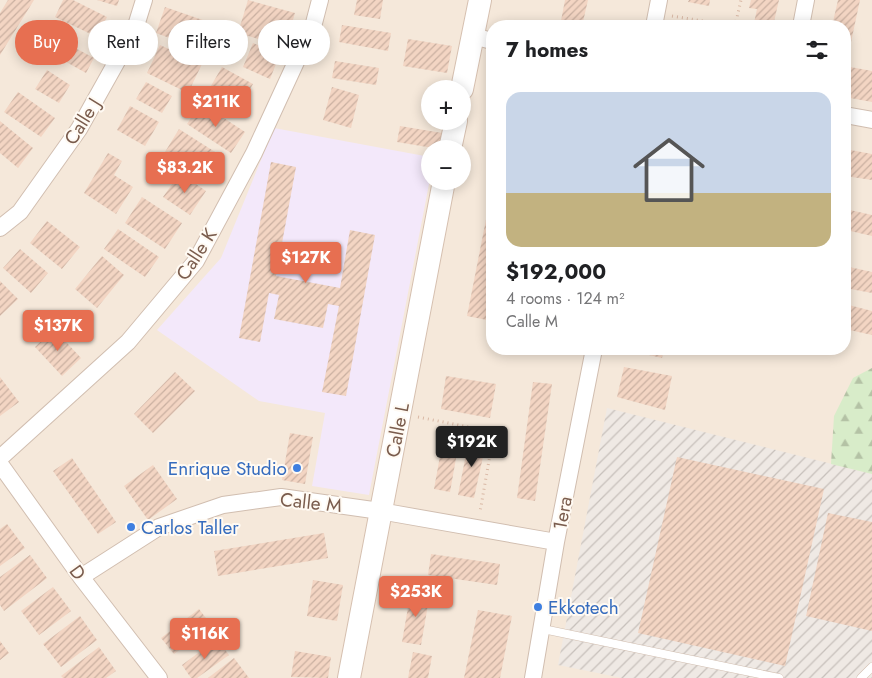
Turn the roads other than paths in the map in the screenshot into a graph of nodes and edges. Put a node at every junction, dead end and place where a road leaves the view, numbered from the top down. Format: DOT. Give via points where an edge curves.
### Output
graph roads {
  1 [pos="144,0"];
  2 [pos="320,0"];
  3 [pos="480,0"];
  4 [pos="806,0"];
  5 [pos="802,20"];
  6 [pos="483,39"];
  7 [pos="466,80"];
  8 [pos="851,116"];
  9 [pos="872,120"];
  10 [pos="442,190"];
  11 [pos="0,228"];
  12 [pos="593,355"];
  13 [pos="0,458"];
  14 [pos="0,464"];
  15 [pos="380,511"];
  16 [pos="556,542"];
  17 [pos="81,577"];
  18 [pos="543,629"];
  19 [pos="872,667"];
  20 [pos="159,678"];
  21 [pos="349,678"];
  22 [pos="533,678"];
  23 [pos="779,678"];
  24 [pos="862,678"];
  1 -- 11 [label="street, Calle J" via="135,29 79,130 20,212"];
  2 -- 13 [label="street, Calle K" via="314,23 254,153 196,261 128,342"];
  3 -- 6 [label="street"];
  4 -- 5 [label="street"];
  6 -- 7 [label="street"];
  8 -- 9 [label="street"];
  10 -- 15 [label="street, Calle L"];
  12 -- 16 [label="street, 1era"];
  14 -- 17 [label="street, D"];
  15 -- 16 [label="street, Calle M"];
  15 -- 17 [label="street, Calle M" via="281,497 222,505 159,527"];
  15 -- 21 [label="street, Calle L"];
  16 -- 18 [label="street, 1era"];
  17 -- 20 [label="street, D"];
  18 -- 22 [label="street, 1era"];
  18 -- 23 [label="lane"];
  19 -- 24 [label="lane"];
}
